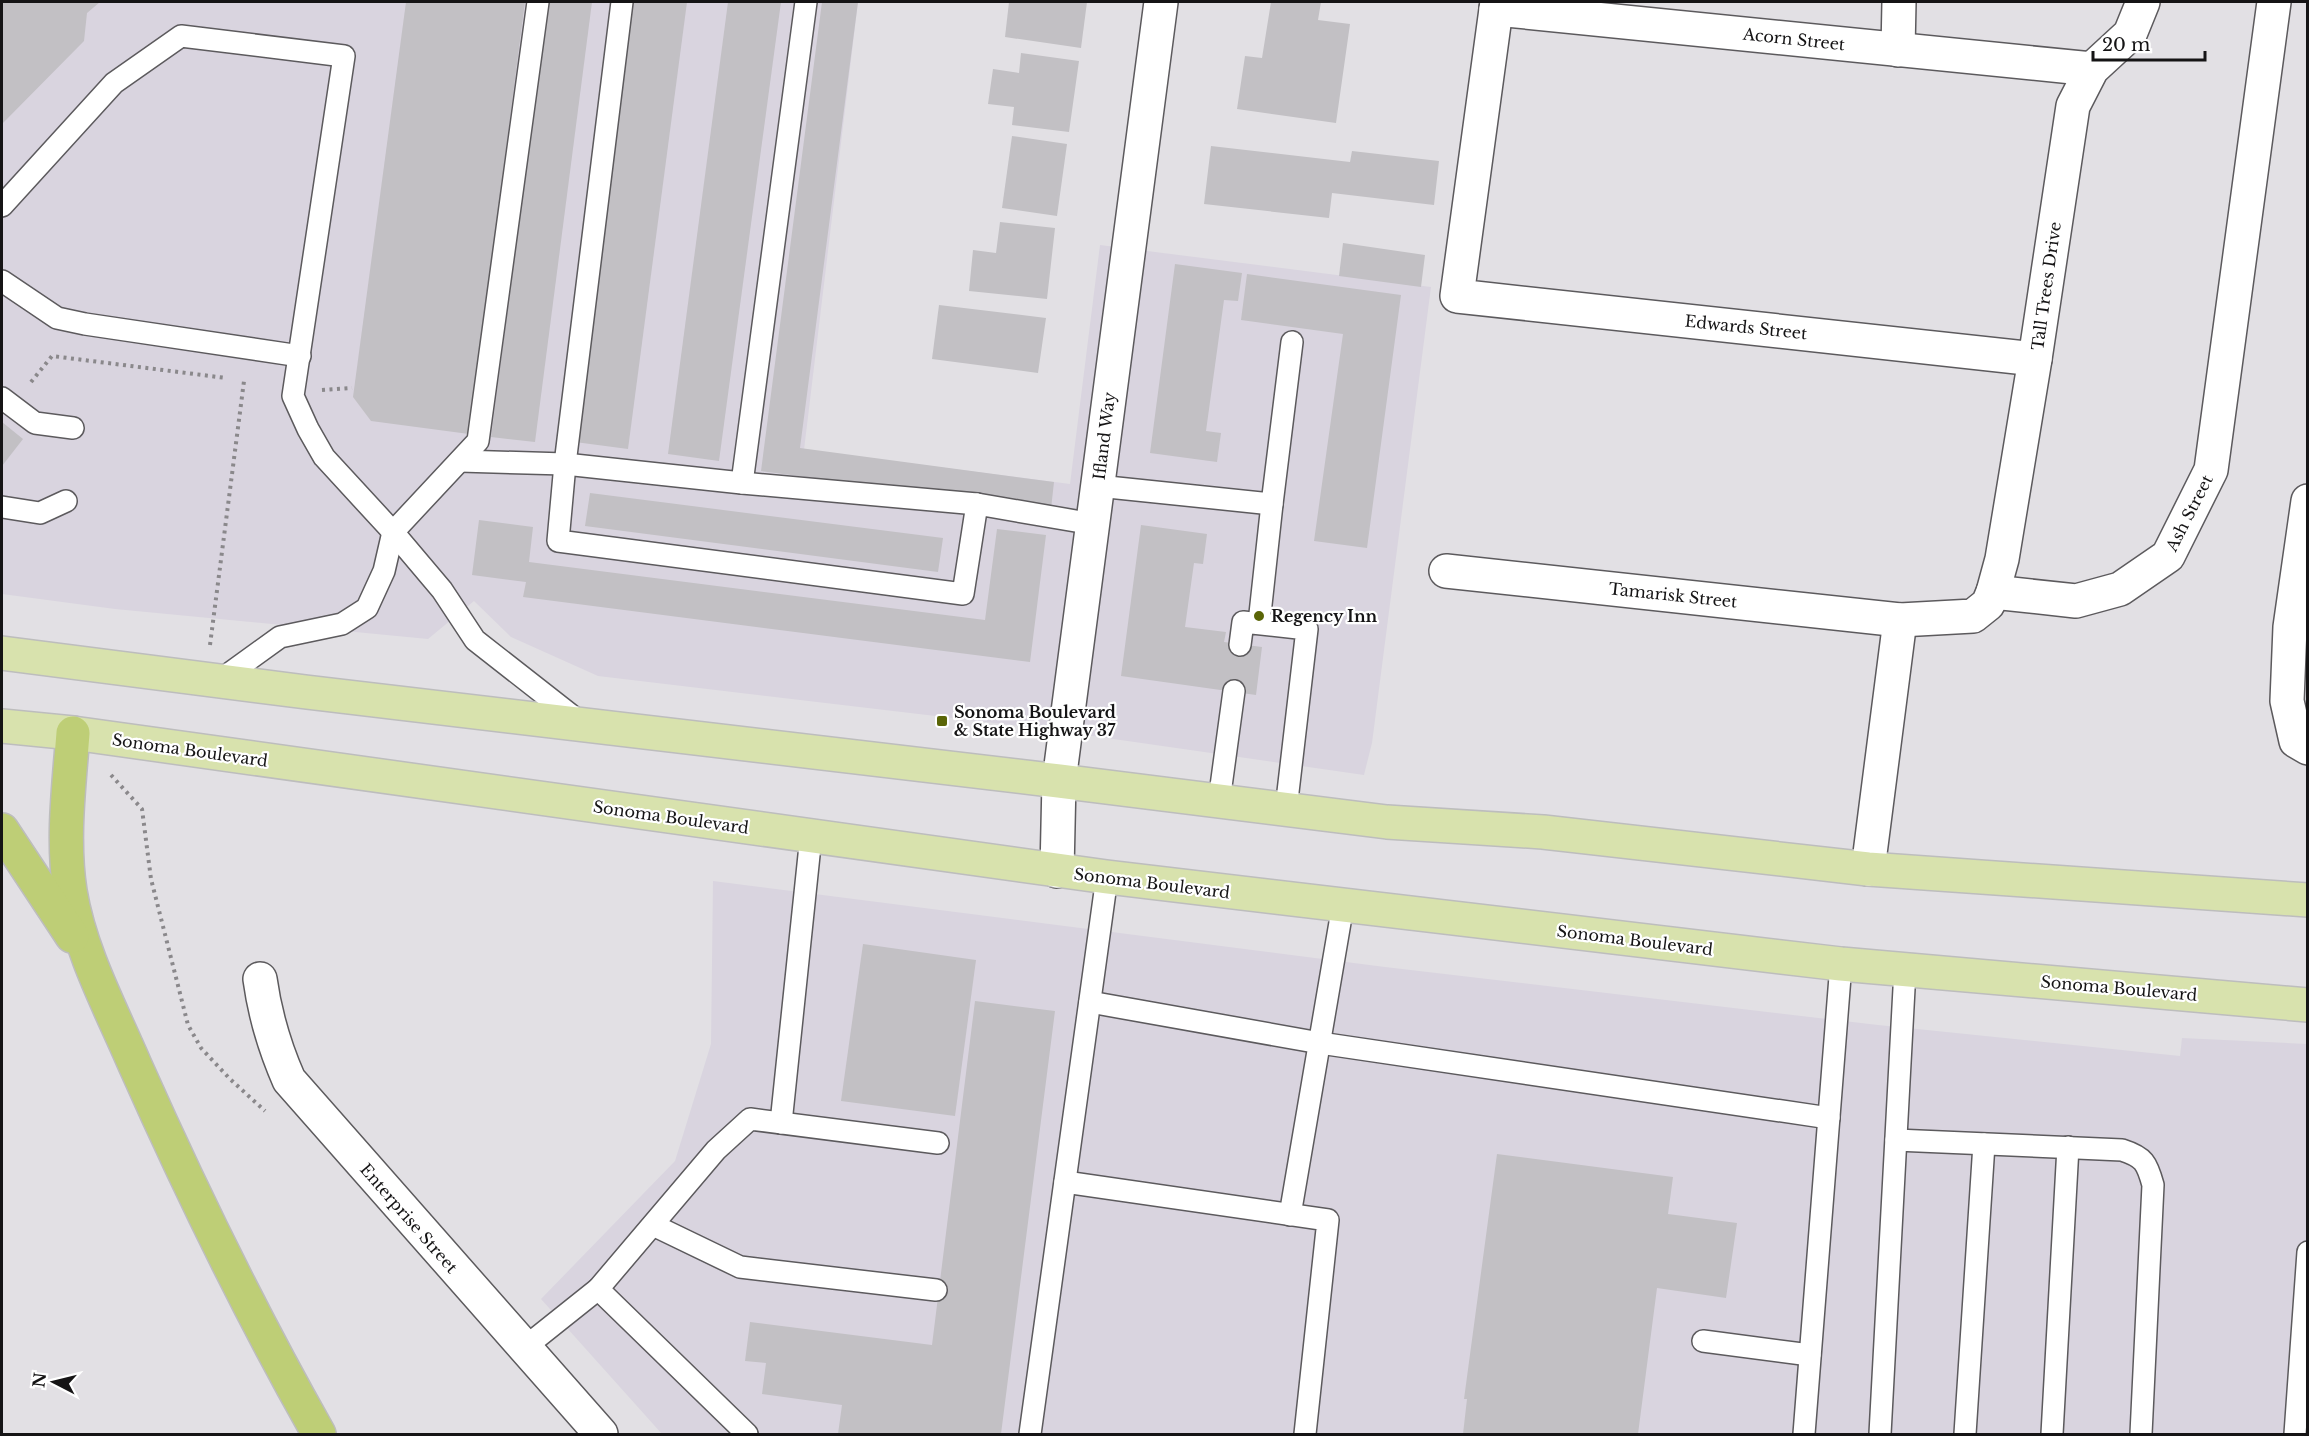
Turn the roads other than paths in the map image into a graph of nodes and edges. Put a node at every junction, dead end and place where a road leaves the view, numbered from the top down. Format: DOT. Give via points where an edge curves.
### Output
graph roads {
  1 [pos="538,2"];
  2 [pos="622,2"];
  3 [pos="806,2"];
  4 [pos="1161,2"];
  5 [pos="1899,2"];
  6 [pos="2143,2"];
  7 [pos="2274,2"];
  8 [pos="1496,5"];
  9 [pos="1898,50"];
  10 [pos="2092,69"];
  11 [pos="2,206"];
  12 [pos="2,281"];
  13 [pos="1292,342"];
  14 [pos="300,356"];
  15 [pos="2035,359"];
  16 [pos="2,398"];
  17 [pos="73,428"];
  18 [pos="460,461"];
  19 [pos="565,464"];
  20 [pos="742,483"];
  21 [pos="1098,486"];
  22 [pos="66,501"];
  23 [pos="2307,501"];
  24 [pos="977,504"];
  25 [pos="1272,504"];
  26 [pos="2,507"];
  27 [pos="1093,524"];
  28 [pos="393,532"];
  29 [pos="1446,571"];
  30 [pos="1993,592"];
  31 [pos="1899,620"];
  32 [pos="1258,623"];
  33 [pos="1240,645"];
  34 [pos="2,653"];
  35 [pos="212,680"];
  36 [pos="1234,691"];
  37 [pos="582,723"];
  38 [pos="2,726"];
  39 [pos="73,733"];
  40 [pos="2307,748"];
  41 [pos="1059,780"];
  42 [pos="1219,801"];
  43 [pos="1286,809"];
  44 [pos="2,830"];
  45 [pos="811,836"];
  46 [pos="1868,870"];
  47 [pos="1057,871"];
  48 [pos="1107,877"];
  49 [pos="2307,900"];
  50 [pos="1343,905"];
  51 [pos="1841,964"];
  52 [pos="1905,970"];
  53 [pos="95,973"];
  54 [pos="260,979"];
  55 [pos="1090,1002"];
  56 [pos="2307,1005"];
  57 [pos="1320,1043"];
  58 [pos="1829,1118"];
  59 [pos="781,1123"];
  60 [pos="1896,1140"];
  61 [pos="938,1143"];
  62 [pos="1984,1144"];
  63 [pos="2068,1148"];
  64 [pos="1065,1182"];
  65 [pos="1290,1215"];
  66 [pos="653,1225"];
  67 [pos="2307,1252"];
  68 [pos="598,1289"];
  69 [pos="936,1290"];
  70 [pos="1703,1341"];
  71 [pos="524,1348"];
  72 [pos="1810,1355"];
  73 [pos="2299,1424"];
  74 [pos="319,1434"];
  75 [pos="601,1434"];
  76 [pos="747,1434"];
  77 [pos="1030,1434"];
  78 [pos="1305,1434"];
  79 [pos="1804,1434"];
  80 [pos="1880,1434"];
  81 [pos="1965,1434"];
  82 [pos="2052,1434"];
  83 [pos="2141,1434"];
  1 -- 18 [label="lane" via="478,441"];
  2 -- 19 [label="lane"];
  3 -- 20 [label="lane"];
  4 -- 21 [label="street, Ifland Way"];
  5 -- 9 [label="street"];
  6 -- 10 [label="street, Tall Trees Drive" via="2130,34"];
  7 -- 30 [label="street, Ash Street" via="2211,470 2168,556 2120,589 2076,601"];
  8 -- 9 [label="street, Acorn Street"];
  8 -- 15 [label="street, Edwards Street" via="1457,296"];
  9 -- 10 [label="street, Acorn Street"];
  10 -- 15 [label="street, Tall Trees Drive" via="2073,106"];
  11 -- 14 [label="lane" via="114,84 181,36 344,56"];
  12 -- 14 [label="lane" via="57,318"];
  13 -- 25 [label="lane"];
  14 -- 28 [label="lane" via="293,396 308,429 324,457"];
  15 -- 30 [label="street, Tall Trees Drive" via="2002,559"];
  16 -- 17 [label="lane" via="35,423"];
  18 -- 19 [label="lane"];
  18 -- 28 [label="lane"];
  19 -- 20 [label="lane"];
  19 -- 24 [label="lane" via="558,541 963,594"];
  20 -- 24 [label="lane"];
  21 -- 25 [label="lane"];
  21 -- 27 [label="street, Ifland Way"];
  22 -- 26 [label="lane" via="40,513"];
  23 -- 40 [label="street" via="2290,627 2287,701 2296,741"];
  24 -- 27 [label="lane"];
  25 -- 32 [label="lane"];
  27 -- 41 [label="street, Ifland Way"];
  28 -- 35 [label="lane" via="384,571 367,608 342,624 280,638"];
  28 -- 37 [label="lane" via="442,590 475,640"];
  29 -- 31 [label="street, Tamarisk Street"];
  30 -- 31 [label="street" via="1988,604 1973,616"];
  31 -- 46 [label="street"];
  32 -- 33 [label="lane" via="1243,622"];
  32 -- 43 [label="lane" via="1307,629"];
  34 -- 35 [label="main road"];
  35 -- 37 [label="main road"];
  36 -- 42 [label="lane"];
  37 -- 41 [label="main road"];
  38 -- 39 [label="main road, Sonoma Boulevard"];
  39 -- 45 [label="main road, Sonoma Boulevard"];
  39 -- 53 [label="highway" via="66,858 73,903"];
  41 -- 42 [label="main road"];
  41 -- 47 [label="street, Ifland Way"];
  42 -- 43 [label="main road"];
  43 -- 46 [label="main road" via="1387,822 1543,832"];
  44 -- 53 [label="highway"];
  45 -- 47 [label="main road, Sonoma Boulevard"];
  45 -- 59 [label="lane"];
  46 -- 49 [label="main road"];
  47 -- 48 [label="main road, Sonoma Boulevard"];
  48 -- 50 [label="main road, Sonoma Boulevard"];
  48 -- 55 [label="lane"];
  50 -- 51 [label="main road, Sonoma Boulevard"];
  50 -- 57 [label="lane"];
  51 -- 52 [label="main road, Sonoma Boulevard"];
  51 -- 58 [label="lane"];
  52 -- 56 [label="main road, Sonoma Boulevard"];
  52 -- 60 [label="lane"];
  53 -- 74 [label="highway" via="194,1197"];
  54 -- 71 [label="street, Enterprise Street" via="274,1046 289,1080"];
  55 -- 57 [label="lane"];
  55 -- 64 [label="lane"];
  57 -- 58 [label="lane"];
  57 -- 65 [label="lane"];
  58 -- 72 [label="lane"];
  59 -- 61 [label="lane"];
  59 -- 66 [label="lane" via="750,1119 716,1150"];
  60 -- 62 [label="lane"];
  60 -- 80 [label="lane"];
  62 -- 63 [label="lane"];
  62 -- 81 [label="lane"];
  63 -- 82 [label="lane"];
  63 -- 83 [label="lane" via="2122,1150 2137,1155 2148,1166 2153,1185"];
  64 -- 65 [label="lane"];
  64 -- 77 [label="lane"];
  65 -- 78 [label="lane" via="1329,1220"];
  66 -- 68 [label="lane"];
  66 -- 69 [label="lane" via="740,1268"];
  67 -- 73 [label="lane"];
  68 -- 71 [label="lane"];
  68 -- 76 [label="lane"];
  70 -- 72 [label="lane"];
  71 -- 75 [label="street, Enterprise Street"];
  72 -- 79 [label="lane"];
}
